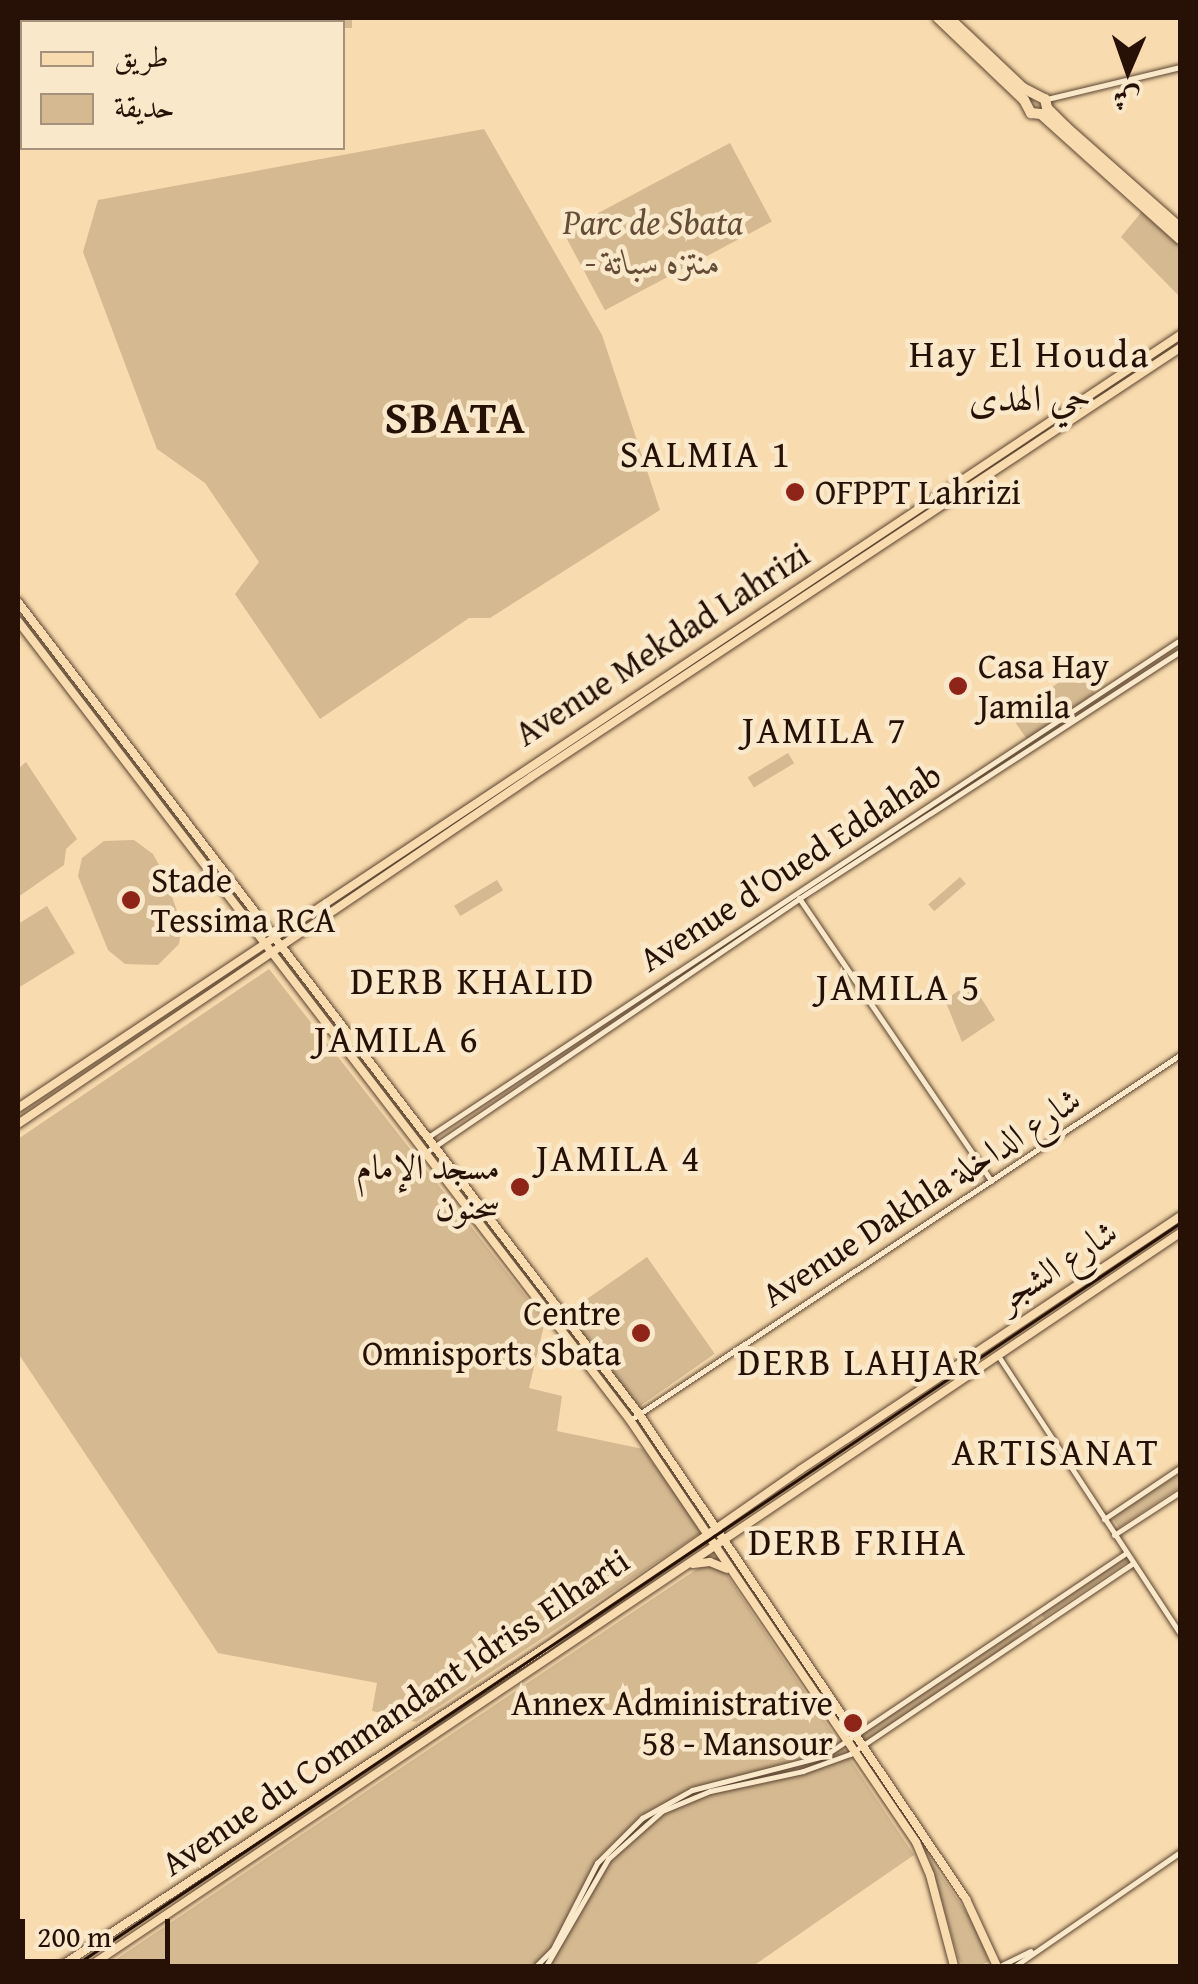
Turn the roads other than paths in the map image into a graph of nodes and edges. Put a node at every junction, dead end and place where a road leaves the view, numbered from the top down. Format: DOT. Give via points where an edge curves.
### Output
graph roads {
  1 [pos="938,18"];
  2 [pos="949,18"];
  3 [pos="1180,67"];
  4 [pos="1043,104"];
  5 [pos="1180,228"];
  6 [pos="1180,239"];
  7 [pos="1180,335"];
  8 [pos="1180,348"];
  9 [pos="18,602"];
  10 [pos="18,621"];
  11 [pos="1180,640"];
  12 [pos="1180,651"];
  13 [pos="797,895"];
  14 [pos="275,935"];
  15 [pos="265,942"];
  16 [pos="282,944"];
  17 [pos="272,951"];
  18 [pos="1180,1056"];
  19 [pos="22,1106"];
  20 [pos="33,1114"];
  21 [pos="18,1124"];
  22 [pos="431,1141"];
  23 [pos="418,1144"];
  24 [pos="425,1153"];
  25 [pos="991,1181"];
  26 [pos="1180,1217"];
  27 [pos="1180,1233"];
  28 [pos="997,1355"];
  29 [pos="616,1384"];
  30 [pos="607,1390"];
  31 [pos="639,1414"];
  32 [pos="630,1420"];
  33 [pos="1180,1468"];
  34 [pos="1180,1492"];
  35 [pos="1104,1520"];
  36 [pos="716,1528"];
  37 [pos="707,1534"];
  38 [pos="1114,1535"];
  39 [pos="723,1540"];
  40 [pos="715,1546"];
  41 [pos="1126,1553"];
  42 [pos="1133,1563"];
  43 [pos="689,1566"];
  44 [pos="732,1572"];
  45 [pos="1180,1634"];
  46 [pos="850,1736"];
  47 [pos="859,1749"];
  48 [pos="1180,1852"];
  49 [pos="1034,1950"];
  50 [pos="96,1965"];
  51 [pos="61,1966"];
  52 [pos="536,1966"];
  53 [pos="546,1966"];
  54 [pos="954,1966"];
  55 [pos="998,1966"];
  56 [pos="1014,1966"];
  1 -- 4 [label="highway"];
  2 -- 4 [label="highway"];
  3 -- 4 [label="street"];
  4 -- 5 [label="highway"];
  4 -- 6 [label="highway"];
  7 -- 14 [label="main road, Avenue Mekdad Lahrizi"];
  8 -- 16 [label="main road, Avenue Mekdad Lahrizi"];
  9 -- 14 [label="main road"];
  10 -- 15 [label="main road"];
  11 -- 13 [label="street, Avenue d'Oued Eddahab"];
  12 -- 13 [label="street, Avenue d'Oued Eddahab"];
  13 -- 22 [label="street, Avenue d'Oued Eddahab"];
  13 -- 25 [label="street"];
  14 -- 15 [label="main road, Avenue Mekdad Lahrizi"];
  14 -- 16 [label="main road"];
  15 -- 17 [label="main road"];
  15 -- 19 [label="main road, Avenue Mekdad Lahrizi"];
  16 -- 17 [label="main road, Avenue Mekdad Lahrizi"];
  16 -- 22 [label="main road"];
  17 -- 20 [label="main road, Avenue Mekdad Lahrizi"];
  17 -- 23 [label="main road"];
  18 -- 25 [label="street, Avenue Dakhla شارع الداخلة"];
  19 -- 20 [label="main road"];
  20 -- 21 [label="main road, Avenue Mekdad Lahrizi"];
  22 -- 23 [label="street"];
  22 -- 24 [label="street"];
  22 -- 29 [label="main road"];
  23 -- 24 [label="main road"];
  24 -- 30 [label="main road"];
  25 -- 31 [label="street, Avenue Dakhla شارع الداخلة"];
  26 -- 36 [label="main road, شارع الشجر"];
  27 -- 28 [label="main road, شارع الشجر"];
  28 -- 35 [label="street"];
  28 -- 39 [label="main road, شارع الشجر"];
  29 -- 30 [label="main road"];
  29 -- 31 [label="main road"];
  30 -- 32 [label="main road"];
  31 -- 32 [label="street, Avenue Dakhla شارع الداخلة"];
  31 -- 36 [label="main road"];
  32 -- 37 [label="main road"];
  33 -- 35 [label="street"];
  34 -- 38 [label="street"];
  35 -- 38 [label="street"];
  36 -- 37 [label="main road, شارع الشجر"];
  36 -- 39 [label="main road"];
  37 -- 40 [label="main road"];
  37 -- 51 [label="main road, Avenue du Commandant Idriss Elharti"];
  38 -- 41 [label="street"];
  39 -- 40 [label="main road, شارع الشجر"];
  39 -- 46 [label="main road"];
  40 -- 43 [label="main road, Avenue du Commandant Idriss Elharti"];
  40 -- 44 [label="main road"];
  41 -- 42 [label="street"];
  41 -- 46 [label="street"];
  42 -- 45 [label="street"];
  42 -- 47 [label="street"];
  43 -- 44 [label="main road" via="706,1562"];
  43 -- 50 [label="main road, Avenue du Commandant Idriss Elharti"];
  44 -- 46 [label="main road"];
  46 -- 47 [label="main road"];
  46 -- 52 [label="street" via="817,1760 692,1790 642,1818 597,1863 557,1942"];
  47 -- 53 [label="street" via="803,1772 710,1791 662,1811 608,1859"];
  47 -- 54 [label="main road" via="924,1858"];
  47 -- 55 [label="main road" via="970,1906"];
  48 -- 49 [label="street"];
  49 -- 55 [label="street"];
  49 -- 56 [label="street"];
}
